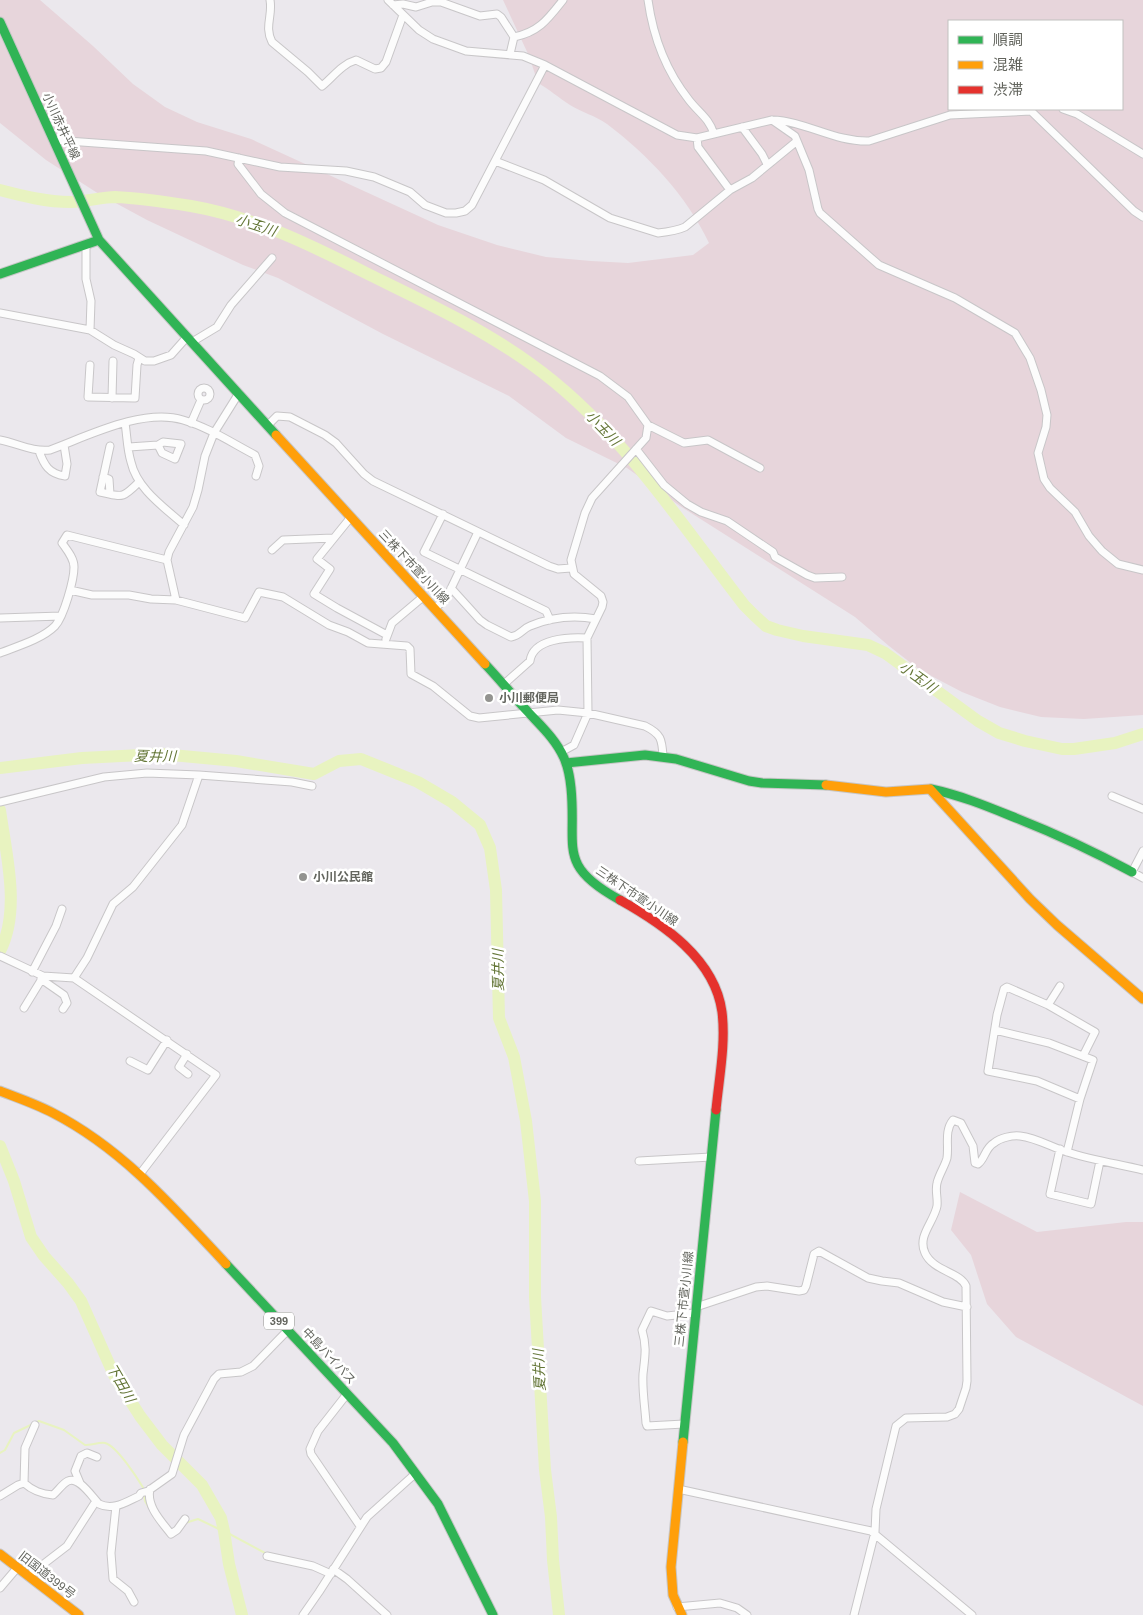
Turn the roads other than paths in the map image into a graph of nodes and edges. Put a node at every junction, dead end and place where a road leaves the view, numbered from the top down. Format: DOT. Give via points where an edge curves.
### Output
graph roads {
  1 [pos="270,0"];
  2 [pos="562,0"];
  3 [pos="648,0"];
  4 [pos="390,3"];
  5 [pos="402,15"];
  6 [pos="0,22"];
  7 [pos="514,37"];
  8 [pos="510,54"];
  9 [pos="545,65"];
  10 [pos="1035,110"];
  11 [pos="1066,110"];
  12 [pos="772,120"];
  13 [pos="742,127"];
  14 [pos="714,134"];
  15 [pos="697,138"];
  16 [pos="54,140"];
  17 [pos="797,141"];
  18 [pos="1143,154"];
  19 [pos="239,158"];
  20 [pos="495,161"];
  21 [pos="767,164"];
  22 [pos="730,190"];
  23 [pos="1143,217"];
  24 [pos="99,240"];
  25 [pos="86,244"];
  26 [pos="272,258"];
  27 [pos="0,274"];
  28 [pos="0,313"];
  29 [pos="90,330"];
  30 [pos="190,339"];
  31 [pos="139,358"];
  32 [pos="113,361"];
  33 [pos="90,364"];
  34 [pos="239,393"];
  35 [pos="112,398"];
  36 [pos="201,400"];
  37 [pos="126,423"];
  38 [pos="191,423"];
  39 [pos="268,425"];
  40 [pos="648,425"];
  41 [pos="214,433"];
  42 [pos="0,440"];
  43 [pos="64,445"];
  44 [pos="158,445"];
  45 [pos="110,446"];
  46 [pos="129,447"];
  47 [pos="635,450"];
  48 [pos="39,451"];
  49 [pos="67,464"];
  50 [pos="760,468"];
  51 [pos="49,469"];
  52 [pos="256,476"];
  53 [pos="139,482"];
  54 [pos="443,514"];
  55 [pos="351,517"];
  56 [pos="184,525"];
  57 [pos="478,532"];
  58 [pos="333,538"];
  59 [pos="272,550"];
  60 [pos="167,560"];
  61 [pos="572,568"];
  62 [pos="460,570"];
  63 [pos="1143,570"];
  64 [pos="842,577"];
  65 [pos="451,588"];
  66 [pos="70,590"];
  67 [pos="424,596"];
  68 [pos="176,600"];
  69 [pos="435,608"];
  70 [pos="61,616"];
  71 [pos="0,618"];
  72 [pos="550,620"];
  73 [pos="596,620"];
  74 [pos="387,635"];
  75 [pos="587,638"];
  76 [pos="386,644"];
  77 [pos="0,653"];
  78 [pos="504,684"];
  79 [pos="530,713"];
  80 [pos="588,713"];
  81 [pos="561,752"];
  82 [pos="663,756"];
  83 [pos="566,763"];
  84 [pos="199,775"];
  85 [pos="312,786"];
  86 [pos="930,788"];
  87 [pos="1112,796"];
  88 [pos="3,801"];
  89 [pos="1143,809"];
  90 [pos="1143,851"];
  91 [pos="1132,872"];
  92 [pos="1143,878"];
  93 [pos="62,909"];
  94 [pos="3,957"];
  95 [pos="32,972"];
  96 [pos="42,978"];
  97 [pos="74,978"];
  98 [pos="1060,986"];
  99 [pos="1143,999"];
  100 [pos="1048,1005"];
  101 [pos="24,1008"];
  102 [pos="63,1009"];
  103 [pos="994,1030"];
  104 [pos="167,1040"];
  105 [pos="187,1054"];
  106 [pos="1083,1056"];
  107 [pos="130,1061"];
  108 [pos="188,1074"];
  109 [pos="0,1091"];
  110 [pos="1080,1099"];
  111 [pos="1063,1150"];
  112 [pos="711,1157"];
  113 [pos="639,1160"];
  114 [pos="1100,1161"];
  115 [pos="1143,1170"];
  116 [pos="140,1174"];
  117 [pos="966,1307"];
  118 [pos="696,1310"];
  119 [pos="288,1330"];
  120 [pos="347,1394"];
  121 [pos="684,1424"];
  122 [pos="35,1425"];
  123 [pos="97,1457"];
  124 [pos="416,1473"];
  125 [pos="24,1483"];
  126 [pos="80,1483"];
  127 [pos="678,1489"];
  128 [pos="146,1491"];
  129 [pos="0,1496"];
  130 [pos="96,1500"];
  131 [pos="116,1506"];
  132 [pos="185,1520"];
  133 [pos="360,1526"];
  134 [pos="875,1532"];
  135 [pos="0,1554"];
  136 [pos="267,1556"];
  137 [pos="17,1568"];
  138 [pos="332,1571"];
  139 [pos="28,1576"];
  140 [pos="0,1588"];
  141 [pos="134,1602"];
  142 [pos="680,1611"];
  143 [pos="742,1612"];
  144 [pos="79,1615"];
  145 [pos="302,1615"];
  146 [pos="387,1615"];
  147 [pos="493,1615"];
  148 [pos="854,1615"];
  149 [pos="972,1615"];
  1 -- 5 [label="street" via="268,26 272,42 322,86 352,61 375,70 382,68"];
  2 -- 7 [label="street" via="542,26"];
  3 -- 14 [label="street" via="659,47 668,69 689,101 710,122"];
  4 -- 5 [label="street"];
  4 -- 7 [label="street" via="416,7 440,2 480,16 496,14 501,16"];
  5 -- 8 [label="street" via="433,39 466,51"];
  6 -- 16 [label="main road, 小川赤井平線"];
  7 -- 8 [label="street"];
  8 -- 9 [label="street"];
  9 -- 15 [label="street" via="677,135"];
  9 -- 20 [label="street"];
  10 -- 12 [label="street" via="950,115 869,141 840,139 784,120"];
  10 -- 23 [label="street"];
  11 -- 18 [label="street"];
  12 -- 13 [label="street"];
  12 -- 17 [label="street" via="790,131"];
  13 -- 14 [label="street"];
  13 -- 21 [label="street"];
  14 -- 15 [label="street"];
  15 -- 22 [label="street" via="698,147"];
  16 -- 19 [label="street" via="206,151"];
  16 -- 24 [label="main road, 小川赤井平線"];
  17 -- 21 [label="street"];
  17 -- 63 [label="street" via="809,170 818,209 863,253 879,265 955,298 1015,333 1030,358 1047,415 1038,453 1047,484 1075,512 1102,551 1118,564"];
  19 -- 20 [label="street" via="280,167 346,171 374,177 410,192 425,205 456,214 472,205"];
  19 -- 40 [label="street" via="238,164 260,194 284,213 600,376 628,397"];
  20 -- 22 [label="street" via="544,180 610,218 658,232 679,230"];
  21 -- 22 [label="street" via="752,178"];
  24 -- 25 [label="main road"];
  24 -- 30 [label="main road, 三株下市萱小川線"];
  25 -- 27 [label="main road"];
  25 -- 29 [label="street"];
  26 -- 30 [label="street" via="217,327"];
  28 -- 29 [label="street"];
  29 -- 31 [label="street"];
  30 -- 31 [label="street" via="171,355 154,362"];
  30 -- 34 [label="main road, 三株下市萱小川線"];
  31 -- 35 [label="street" via="135,398"];
  32 -- 35 [label="street"];
  33 -- 35 [label="street" via="88,397"];
  34 -- 39 [label="main road, 三株下市萱小川線"];
  34 -- 41 [label="street"];
  36 -- 38 [label="street"];
  37 -- 38 [label="street" via="159,416"];
  37 -- 43 [label="street"];
  37 -- 46 [label="street"];
  38 -- 41 [label="street"];
  39 -- 54 [label="street" via="277,416 285,416 325,435 373,481"];
  39 -- 55 [label="main road, 三株下市萱小川線"];
  40 -- 47 [label="street" via="646,438"];
  40 -- 50 [label="street" via="684,443 708,440"];
  41 -- 52 [label="street" via="256,455 259,466"];
  41 -- 56 [label="street" via="193,507"];
  42 -- 48 [label="street"];
  43 -- 48 [label="street"];
  43 -- 49 [label="street"];
  44 -- 46 [label="street"];
  45 -- 53 [label="street" via="103,477 109,479 110,494 126,495"];
  46 -- 53 [label="street"];
  47 -- 61 [label="street" via="592,498 571,560"];
  47 -- 64 [label="street" via="664,485 700,512 728,521 773,552 775,557 807,575"];
  48 -- 51 [label="street"];
  49 -- 51 [label="street"];
  49 -- 51 [label="street" via="65,476 56,475"];
  53 -- 56 [label="street"];
  54 -- 57 [label="street"];
  54 -- 62 [label="street" via="424,552"];
  55 -- 58 [label="street"];
  55 -- 67 [label="main road, 三株下市萱小川線"];
  56 -- 60 [label="street"];
  57 -- 61 [label="street" via="549,566"];
  57 -- 62 [label="street"];
  58 -- 59 [label="street" via="284,540"];
  58 -- 74 [label="street" via="317,559 330,569 314,594"];
  60 -- 66 [label="street" via="67,535 62,543 74,566"];
  60 -- 68 [label="street"];
  61 -- 73 [label="street" via="604,602"];
  62 -- 65 [label="street"];
  62 -- 72 [label="street" via="546,611"];
  65 -- 69 [label="street" via="446,599"];
  65 -- 72 [label="street" via="480,620 511,637"];
  66 -- 68 [label="street" via="92,595"];
  66 -- 70 [label="street"];
  67 -- 69 [label="main road, 三株下市萱小川線"];
  67 -- 74 [label="street" via="392,623"];
  68 -- 76 [label="street" via="245,618 259,592 283,597 329,625 368,643"];
  69 -- 78 [label="main road, 三株下市萱小川線"];
  70 -- 71 [label="street"];
  70 -- 77 [label="street" via="46,633"];
  72 -- 73 [label="street" via="582,617"];
  73 -- 75 [label="street"];
  74 -- 76 [label="street"];
  75 -- 78 [label="street" via="573,637 537,647 530,661"];
  75 -- 80 [label="street"];
  76 -- 79 [label="street" via="410,649 411,674 433,686 470,716"];
  78 -- 79 [label="main road, 三株下市萱小川線"];
  79 -- 80 [label="street" via="558,710"];
  79 -- 81 [label="main road, 三株下市萱小川線"];
  80 -- 81 [label="street" via="574,745"];
  80 -- 82 [label="street" via="654,730 662,742"];
  81 -- 83 [label="main road, 三株下市萱小川線"];
  82 -- 83 [label="main road"];
  82 -- 86 [label="main road" via="762,783 835,785 886,792"];
  83 -- 112 [label="main road, 三株下市萱小川線" via="576,865 598,886 670,933 696,957 710,975 718,994 723,1041"];
  84 -- 85 [label="street"];
  84 -- 88 [label="street" via="125,774"];
  84 -- 97 [label="street" via="182,825 133,887 113,904"];
  86 -- 91 [label="main road" via="952,793 1027,822"];
  86 -- 99 [label="main road" via="1030,899"];
  87 -- 89 [label="street"];
  90 -- 91 [label="street"];
  91 -- 92 [label="street"];
  93 -- 95 [label="street"];
  94 -- 95 [label="street"];
  95 -- 96 [label="street"];
  96 -- 97 [label="street"];
  96 -- 101 [label="street"];
  96 -- 102 [label="street" via="64,995 67,1003"];
  97 -- 104 [label="street"];
  98 -- 100 [label="street"];
  100 -- 103 [label="street" via="1007,987"];
  100 -- 106 [label="street" via="1095,1032"];
  103 -- 106 [label="street" via="1049,1043"];
  103 -- 110 [label="street" via="988,1071 1037,1081"];
  104 -- 105 [label="street"];
  104 -- 107 [label="street" via="148,1070"];
  105 -- 108 [label="street" via="178,1067"];
  105 -- 116 [label="street" via="216,1074"];
  106 -- 110 [label="street" via="1094,1060"];
  109 -- 116 [label="main road, 中島バイパス / 399" via="52,1112 80,1128"];
  110 -- 111 [label="street"];
  111 -- 114 [label="street"];
  111 -- 114 [label="street" via="1050,1194 1091,1204"];
  111 -- 117 [label="street" via="1038,1140 1007,1137 988,1148 978,1164 962,1123 953,1120 947,1134 946,1160 936,1183 938,1204 923,1243 924,1252 931,1262 963,1280"];
  112 -- 113 [label="street"];
  112 -- 118 [label="main road, 三株下市萱小川線"];
  114 -- 115 [label="street"];
  116 -- 119 [label="main road, 中島バイパス / 399"];
  117 -- 118 [label="street" via="943,1302 898,1283 868,1278 819,1252 814,1254 804,1290 756,1287"];
  117 -- 134 [label="street" via="967,1381 959,1409 947,1417 906,1418 896,1426 876,1509"];
  118 -- 121 [label="main road, 三株下市萱小川線"];
  118 -- 121 [label="street" via="667,1316 651,1311 642,1330 646,1349 643,1374 647,1426"];
  119 -- 120 [label="main road, 中島バイパス / 399"];
  119 -- 128 [label="street" via="253,1366 241,1372 219,1374 214,1379 184,1435 172,1474"];
  120 -- 124 [label="main road, 中島バイパス / 399" via="393,1442"];
  120 -- 133 [label="street" via="318,1431 310,1449"];
  121 -- 127 [label="main road, 三株下市萱小川線"];
  122 -- 125 [label="street" via="25,1448"];
  123 -- 126 [label="street" via="87,1453 81,1456 75,1471"];
  124 -- 133 [label="street" via="376,1507"];
  124 -- 147 [label="main road, 中島バイパス / 399" via="438,1504"];
  125 -- 126 [label="street" via="33,1491 52,1495 68,1481"];
  125 -- 129 [label="street"];
  126 -- 130 [label="street"];
  127 -- 134 [label="street"];
  127 -- 142 [label="main road, 三株下市萱小川線" via="670,1579"];
  128 -- 131 [label="street"];
  128 -- 132 [label="street" via="150,1503 171,1534"];
  130 -- 131 [label="street" via="103,1506"];
  130 -- 139 [label="street" via="67,1546"];
  131 -- 141 [label="street" via="111,1553 113,1578 128,1591"];
  133 -- 138 [label="street"];
  134 -- 148 [label="street"];
  134 -- 149 [label="street"];
  135 -- 137 [label="main road, 旧国道399号"];
  136 -- 138 [label="street"];
  137 -- 139 [label="main road, 旧国道399号"];
  137 -- 140 [label="street"];
  138 -- 145 [label="street"];
  138 -- 146 [label="street" via="347,1579"];
  139 -- 144 [label="main road, 旧国道399号"];
  142 -- 143 [label="street" via="720,1603"];
}
